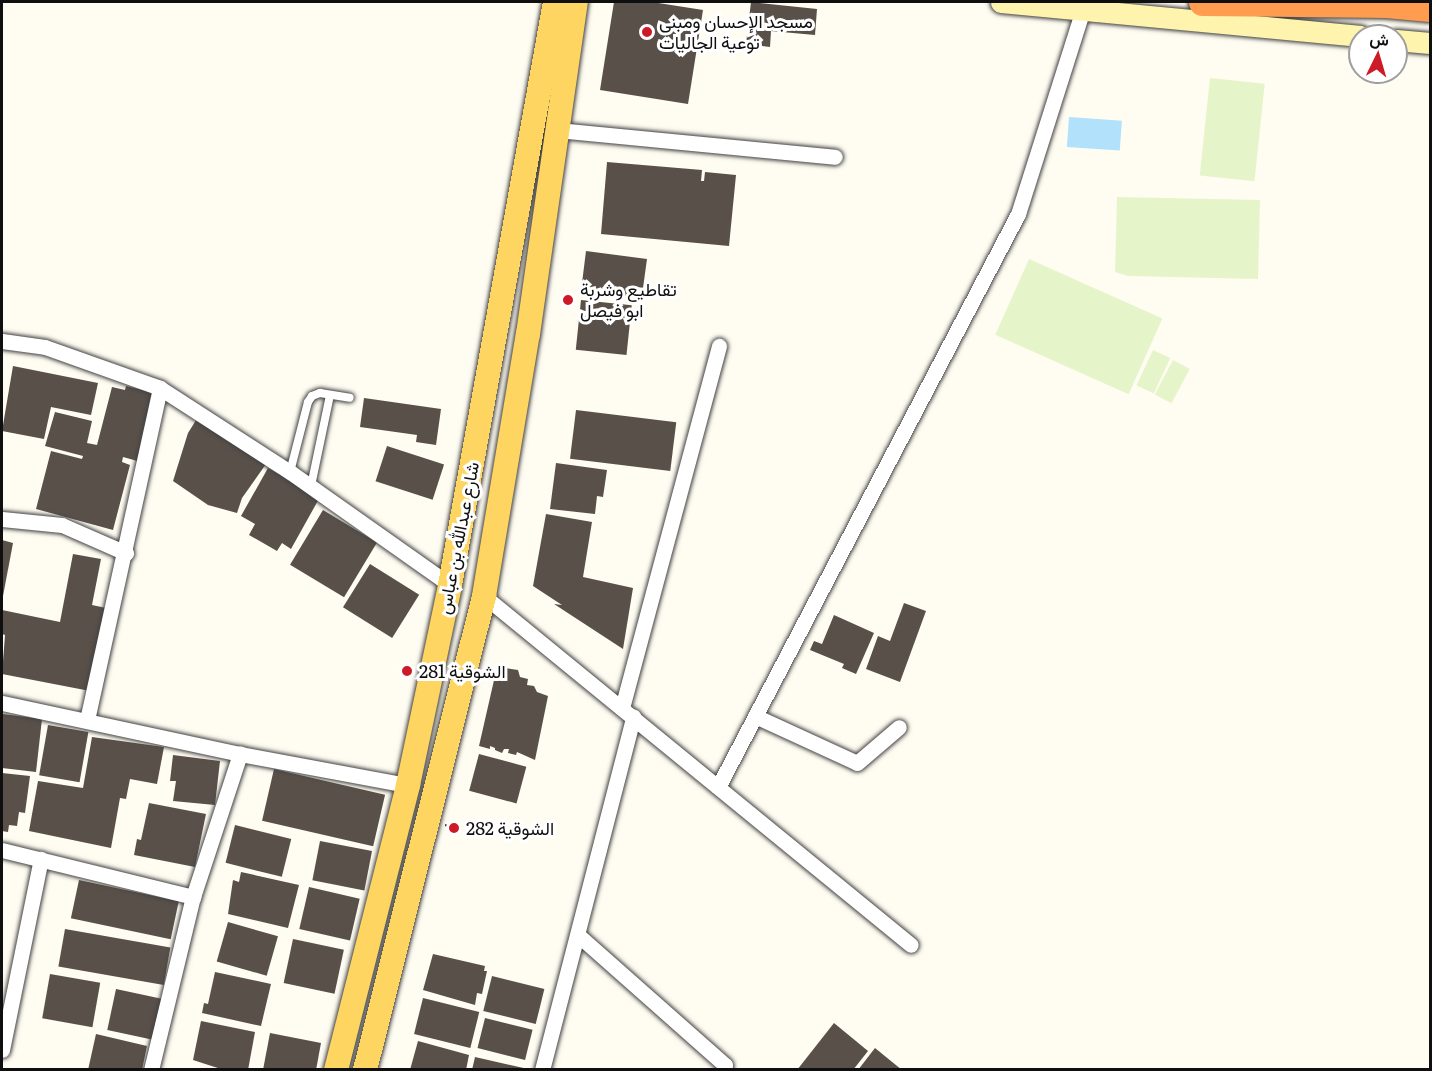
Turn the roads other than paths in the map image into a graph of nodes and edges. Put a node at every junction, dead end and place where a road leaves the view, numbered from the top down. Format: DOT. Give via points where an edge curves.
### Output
graph roads {
  1 [pos="555,2"];
  2 [pos="576,2"];
  3 [pos="1001,2"];
  4 [pos="1203,2"];
  5 [pos="1362,2"];
  6 [pos="1391,4"];
  7 [pos="1431,8"];
  8 [pos="1083,9"];
  9 [pos="1348,35"];
  10 [pos="1408,41"];
  11 [pos="1431,43"];
  12 [pos="557,130"];
  13 [pos="836,157"];
  14 [pos="2,341"];
  15 [pos="719,346"];
  16 [pos="160,388"];
  17 [pos="330,394"];
  18 [pos="350,398"];
  19 [pos="290,472"];
  20 [pos="311,486"];
  21 [pos="2,519"];
  22 [pos="126,553"];
  23 [pos="450,585"];
  24 [pos="484,596"];
  25 [pos="2,703"];
  26 [pos="627,712"];
  27 [pos="755,716"];
  28 [pos="87,720"];
  29 [pos="899,727"];
  30 [pos="240,754"];
  31 [pos="408,785"];
  32 [pos="718,787"];
  33 [pos="2,850"];
  34 [pos="41,859"];
  35 [pos="193,897"];
  36 [pos="578,935"];
  37 [pos="911,945"];
  38 [pos="2,1050"];
  39 [pos="151,1070"];
  40 [pos="336,1070"];
  41 [pos="365,1070"];
  42 [pos="542,1070"];
  43 [pos="724,1070"];
  1 -- 23 [label="main road, شارع عبدالله بن عباس"];
  2 -- 12 [label="main road, شارع عبدالله بن عباس"];
  3 -- 8 [label="main road"];
  4 -- 6 [label="highway"];
  5 -- 6 [label="highway"];
  6 -- 7 [label="highway"];
  8 -- 9 [label="main road"];
  8 -- 27 [label="street" via="1018,214"];
  10 -- 11 [label="main road"];
  12 -- 13 [label="street"];
  12 -- 24 [label="main road, شارع عبدالله بن عباس"];
  14 -- 16 [label="street" via="45,347"];
  15 -- 26 [label="street"];
  16 -- 19 [label="street"];
  16 -- 22 [label="street"];
  17 -- 18 [label="lane"];
  17 -- 19 [label="lane" via="320,393 308,402"];
  17 -- 20 [label="lane"];
  19 -- 20 [label="street"];
  20 -- 23 [label="street"];
  21 -- 22 [label="street" via="62,525"];
  22 -- 28 [label="street"];
  23 -- 31 [label="main road, شارع عبدالله بن عباس"];
  24 -- 26 [label="street"];
  24 -- 41 [label="main road, شارع عبدالله بن عباس"];
  25 -- 28 [label="street"];
  26 -- 32 [label="street"];
  26 -- 36 [label="street"];
  27 -- 29 [label="street" via="857,762"];
  27 -- 32 [label="street"];
  28 -- 30 [label="street"];
  30 -- 31 [label="street"];
  30 -- 35 [label="street"];
  31 -- 40 [label="main road, شارع عبدالله بن عباس"];
  32 -- 37 [label="street"];
  33 -- 34 [label="street"];
  34 -- 35 [label="street"];
  34 -- 38 [label="street"];
  35 -- 39 [label="street"];
  36 -- 42 [label="street"];
  36 -- 43 [label="street" via="725,1065"];
}
